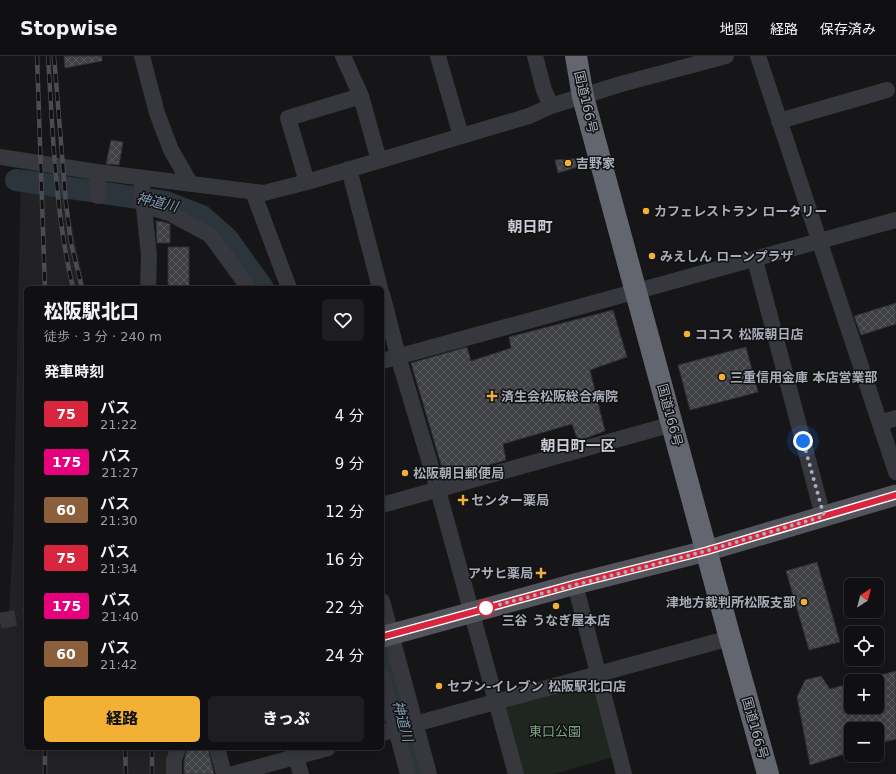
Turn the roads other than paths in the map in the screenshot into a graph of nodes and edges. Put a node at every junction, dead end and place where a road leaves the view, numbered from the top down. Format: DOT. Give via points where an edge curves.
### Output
graph roads {
  1 [pos="142,56"];
  2 [pos="343,56"];
  3 [pos="438,56"];
  4 [pos="535,56"];
  5 [pos="576,56"];
  6 [pos="726,56"];
  7 [pos="758,56"];
  8 [pos="887,90"];
  9 [pos="361,96"];
  10 [pos="583,97"];
  11 [pos="551,106"];
  12 [pos="779,121"];
  13 [pos="461,136"];
  14 [pos="0,157"];
  15 [pos="380,160"];
  16 [pos="349,169"];
  17 [pos="97,172"];
  18 [pos="141,178"];
  19 [pos="307,182"];
  20 [pos="190,183"];
  21 [pos="253,192"];
  22 [pos="98,196"];
  23 [pos="143,205"];
  24 [pos="896,220"];
  25 [pos="820,242"];
  26 [pos="755,260"];
  27 [pos="148,286"];
  28 [pos="248,286"];
  29 [pos="288,286"];
  30 [pos="379,286"];
  31 [pos="637,291"];
  32 [pos="384,302"];
  33 [pos="398,356"];
  34 [pos="384,360"];
  35 [pos="896,418"];
  36 [pos="880,423"];
  37 [pos="673,424"];
  38 [pos="896,472"];
  39 [pos="438,490"];
  40 [pos="896,495"];
  41 [pos="384,504"];
  42 [pos="824,516"];
  43 [pos="706,551"];
  44 [pos="575,584"];
  45 [pos="470,612"];
  46 [pos="384,615"];
  47 [pos="387,636"];
  48 [pos="730,638"];
  49 [pos="598,673"];
  50 [pos="384,693"];
  51 [pos="496,701"];
  52 [pos="415,724"];
  53 [pos="389,731"];
  54 [pos="177,750"];
  55 [pos="218,750"];
  56 [pos="314,750"];
  57 [pos="294,753"];
  58 [pos="174,774"];
  59 [pos="224,774"];
  60 [pos="233,774"];
  61 [pos="300,774"];
  62 [pos="408,774"];
  63 [pos="429,774"];
  64 [pos="516,774"];
  65 [pos="624,774"];
  66 [pos="768,774"];
  1 -- 20 [label="street" via="157,113 171,150"];
  2 -- 9 [label="street"];
  3 -- 13 [label="street"];
  4 -- 11 [label="street"];
  5 -- 10 [label="highway, 国道166号"];
  6 -- 10 [label="street" via="621,84"];
  7 -- 12 [label="street"];
  8 -- 12 [label="street"];
  9 -- 15 [label="street"];
  9 -- 19 [label="street" via="288,118"];
  10 -- 11 [label="street"];
  10 -- 31 [label="highway, 国道166号"];
  11 -- 13 [label="street" via="529,116"];
  12 -- 25 [label="street"];
  13 -- 15 [label="street"];
  14 -- 17 [label="street"];
  15 -- 16 [label="street"];
  16 -- 19 [label="street"];
  16 -- 30 [label="street"];
  17 -- 18 [label="street"];
  17 -- 22 [label="street"];
  18 -- 20 [label="street"];
  18 -- 23 [label="street"];
  19 -- 21 [label="street" via="264,193"];
  20 -- 21 [label="street"];
  21 -- 29 [label="street"];
  23 -- 27 [label="street" via="149,256"];
  23 -- 28 [label="street" via="171,214 210,235"];
  24 -- 25 [label="street"];
  25 -- 26 [label="street"];
  25 -- 36 [label="street"];
  26 -- 31 [label="street"];
  26 -- 42 [label="street"];
  31 -- 33 [label="street"];
  31 -- 37 [label="highway, 国道166号"];
  32 -- 33 [label="street"];
  33 -- 34 [label="street"];
  33 -- 39 [label="street"];
  35 -- 36 [label="street"];
  36 -- 38 [label="street"];
  37 -- 39 [label="street"];
  37 -- 43 [label="highway, 国道166号"];
  39 -- 41 [label="street"];
  39 -- 45 [label="street"];
  40 -- 42 [label="main road"];
  42 -- 43 [label="main road"];
  43 -- 44 [label="main road"];
  43 -- 48 [label="highway, 国道166号"];
  44 -- 45 [label="main road"];
  44 -- 49 [label="street"];
  45 -- 47 [label="main road"];
  45 -- 51 [label="street"];
  46 -- 47 [label="street"];
  47 -- 52 [label="street"];
  48 -- 49 [label="street"];
  48 -- 66 [label="highway, 国道166号"];
  49 -- 51 [label="street"];
  49 -- 65 [label="street"];
  50 -- 53 [label="street"];
  51 -- 52 [label="street"];
  51 -- 64 [label="street"];
  52 -- 53 [label="street"];
  52 -- 63 [label="street"];
  53 -- 62 [label="street"];
  54 -- 58 [label="street"];
  55 -- 59 [label="street"];
  56 -- 57 [label="street"];
  57 -- 60 [label="street"];
  57 -- 61 [label="street"];
}
